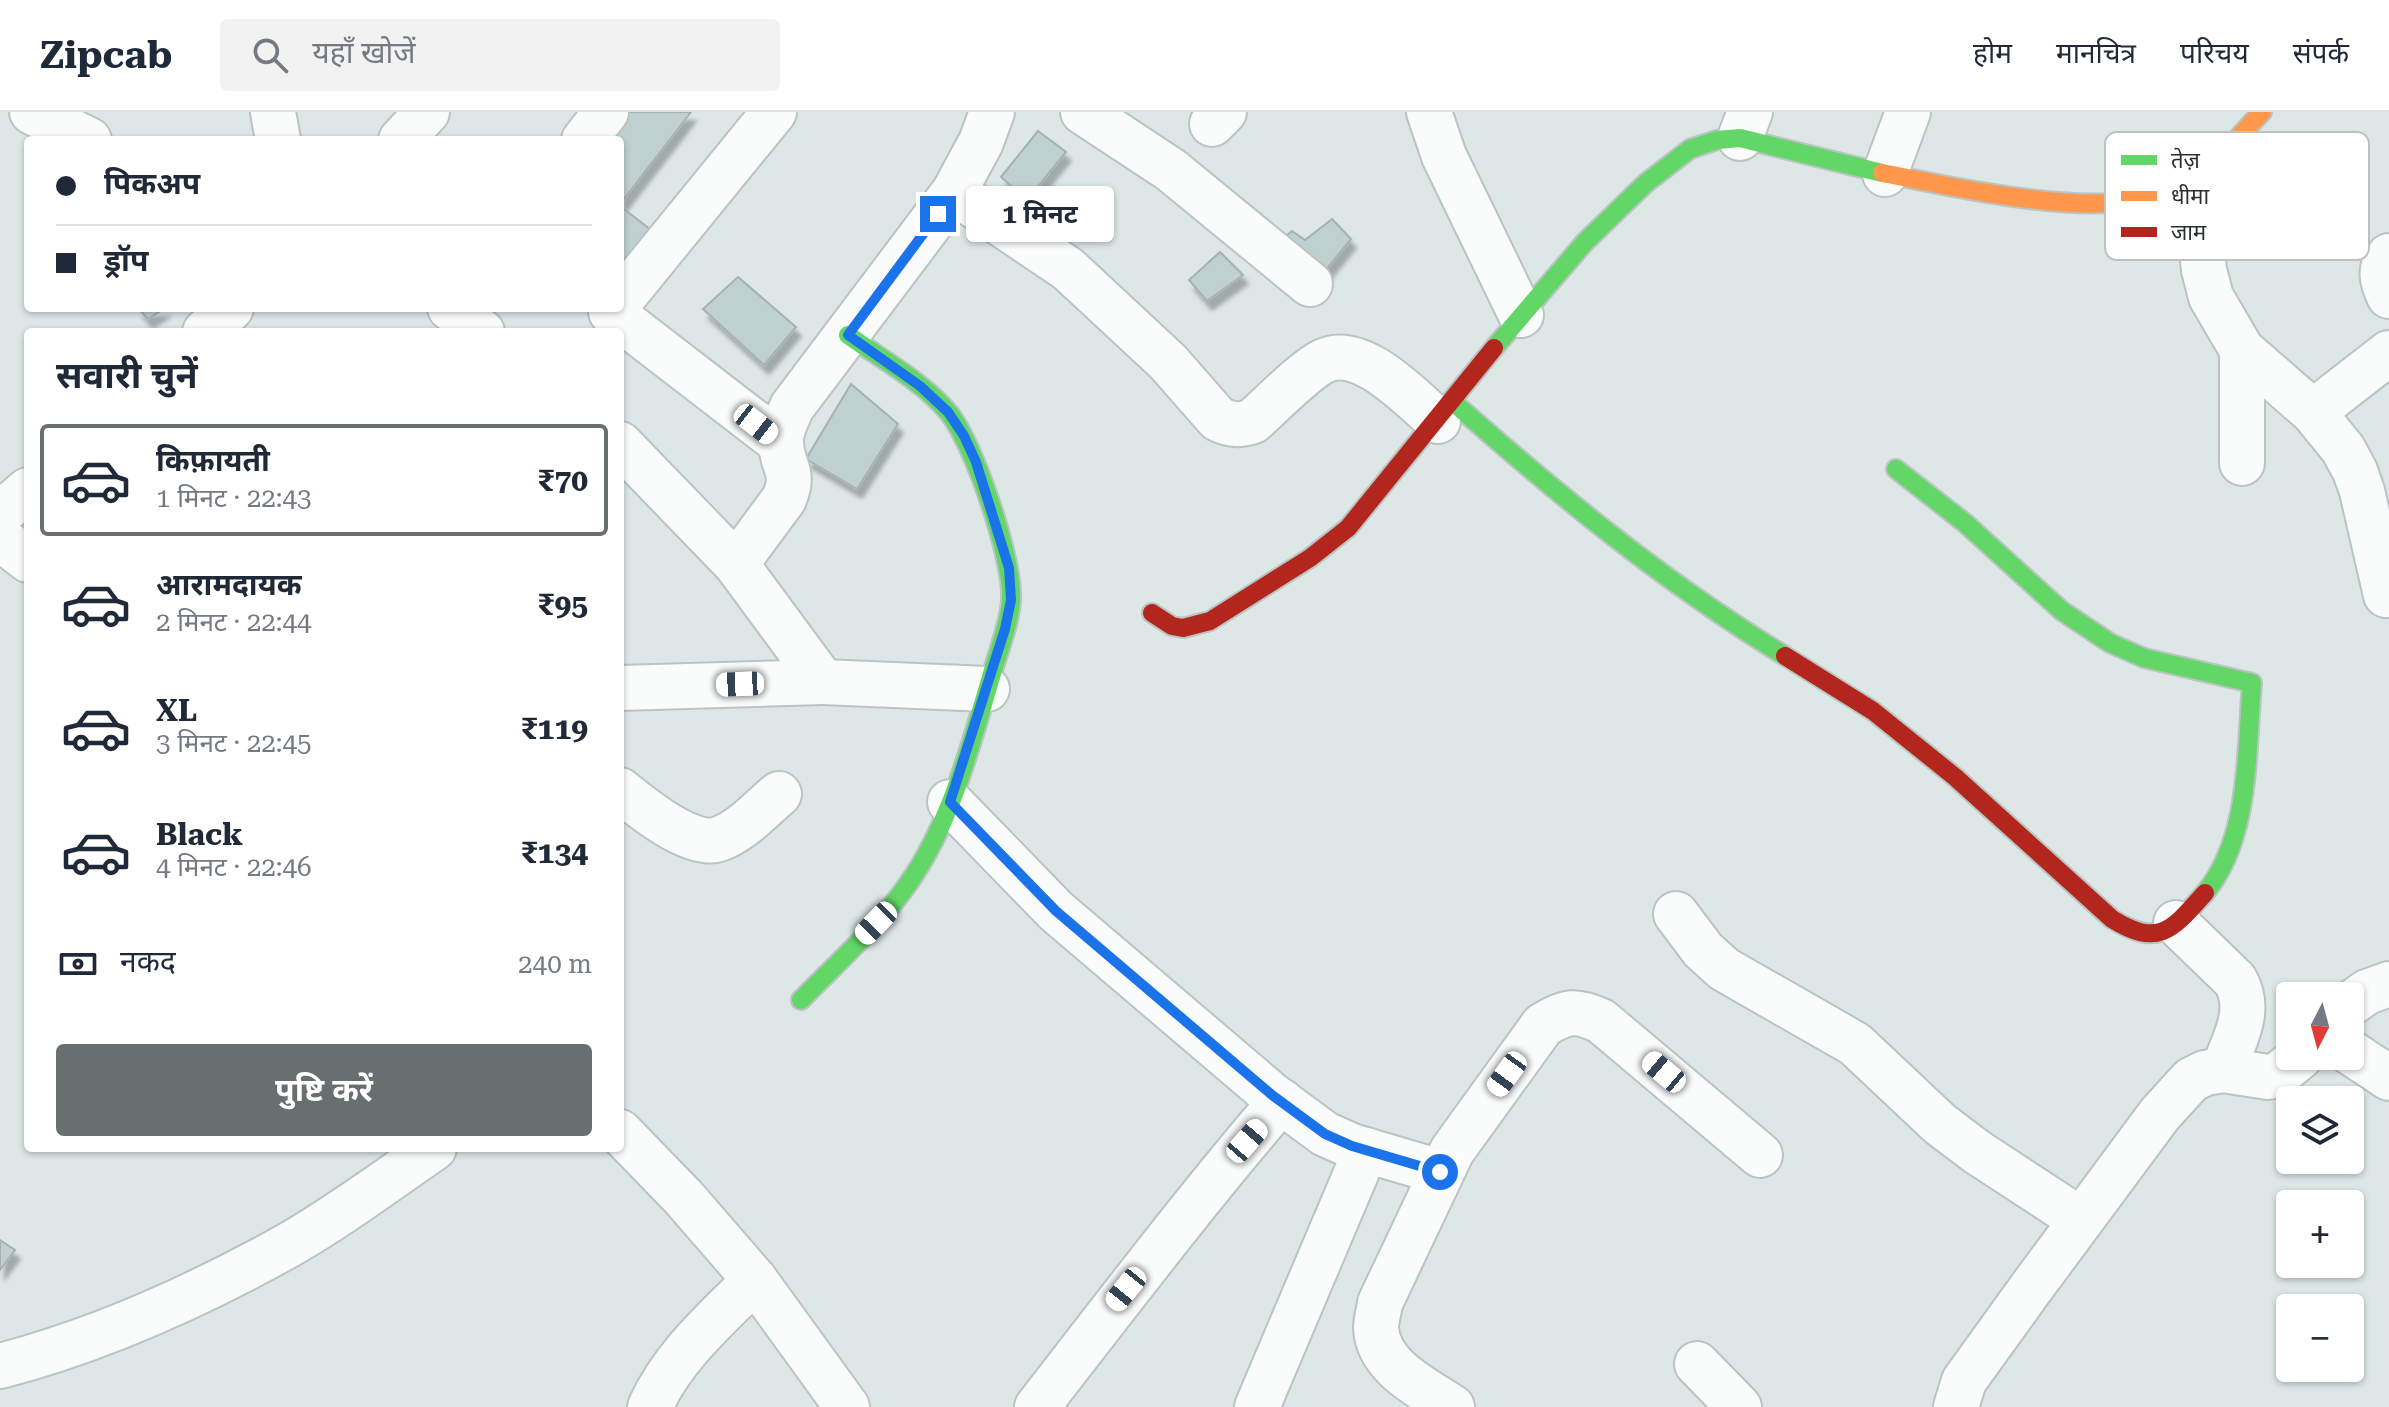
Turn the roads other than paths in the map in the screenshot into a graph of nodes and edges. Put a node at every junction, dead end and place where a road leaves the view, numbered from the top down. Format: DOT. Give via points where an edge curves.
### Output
graph roads {
  1 [pos="32,112"];
  2 [pos="273,112"];
  3 [pos="427,112"];
  4 [pos="606,112"];
  5 [pos="774,112"];
  6 [pos="992,112"];
  7 [pos="1083,112"];
  8 [pos="1429,112"];
  9 [pos="1908,112"];
  10 [pos="2262,112"];
  11 [pos="1745,125"];
  12 [pos="2243,132"];
  13 [pos="81,136"];
  14 [pos="277,136"];
  15 [pos="405,136"];
  16 [pos="587,136"];
  17 [pos="1885,174"];
  18 [pos="954,192"];
  19 [pos="2105,203"];
  20 [pos="2389,256"];
  21 [pos="2203,260"];
  22 [pos="1310,284"];
  23 [pos="624,296"];
  24 [pos="2389,296"];
  25 [pos="227,312"];
  26 [pos="448,312"];
  27 [pos="456,312"];
  28 [pos="610,313"];
  29 [pos="1521,315"];
  30 [pos="209,328"];
  31 [pos="434,328"];
  32 [pos="477,328"];
  33 [pos="848,335"];
  34 [pos="2242,350"];
  35 [pos="2389,353"];
  36 [pos="1445,411"];
  37 [pos="2313,412"];
  38 [pos="781,443"];
  39 [pos="624,448"];
  40 [pos="2242,463"];
  41 [pos="1896,469"];
  42 [pos="24,493"];
  43 [pos="0,514"];
  44 [pos="0,538"];
  45 [pos="24,557"];
  46 [pos="736,564"];
  47 [pos="2388,599"];
  48 [pos="1152,613"];
  49 [pos="823,682"];
  50 [pos="624,688"];
  51 [pos="987,689"];
  52 [pos="624,793"];
  53 [pos="779,794"];
  54 [pos="950,802"];
  55 [pos="1676,914"];
  56 [pos="2176,923"];
  57 [pos="2389,984"];
  58 [pos="2364,994"];
  59 [pos="801,1000"];
  60 [pos="2364,1061"];
  61 [pos="2223,1070"];
  62 [pos="2284,1070"];
  63 [pos="2389,1078"];
  64 [pos="1281,1101"];
  65 [pos="624,1136"];
  66 [pos="1366,1150"];
  67 [pos="428,1152"];
  68 [pos="1760,1155"];
  69 [pos="1440,1172"];
  70 [pos="2081,1220"];
  71 [pos="755,1280"];
  72 [pos="1697,1364"];
  73 [pos="0,1366"];
  74 [pos="650,1407"];
  75 [pos="847,1407"];
  76 [pos="1037,1407"];
  77 [pos="1257,1407"];
  78 [pos="1452,1407"];
  79 [pos="1739,1407"];
  80 [pos="1956,1407"];
  1 -- 13 [label="street"];
  2 -- 14 [label="street"];
  3 -- 15 [label="street"];
  4 -- 16 [label="street"];
  5 -- 23 [label="street"];
  6 -- 18 [label="street"];
  7 -- 22 [label="street" via="1171,170"];
  8 -- 29 [label="street" via="1444,156"];
  9 -- 17 [label="street"];
  10 -- 12 [label="street"];
  11 -- 17 [label="street" via="1842,165"];
  11 -- 29 [label="street" via="1690,149 1646,183"];
  17 -- 19 [label="street" via="2007,197"];
  18 -- 33 [label="street"];
  18 -- 36 [label="street" via="1068,269 1168,362 1218,419 1229,424 1253,421 1321,361 1337,356 1356,358"];
  20 -- 24 [label="street" via="2382,272"];
  21 -- 34 [label="street" via="2211,297"];
  25 -- 30 [label="street"];
  26 -- 31 [label="street"];
  27 -- 32 [label="street"];
  28 -- 38 [label="street"];
  29 -- 36 [label="street"];
  33 -- 38 [label="street" via="792,407"];
  33 -- 51 [label="street" via="948,412 976,462 1009,568 1011,600"];
  34 -- 37 [label="street"];
  34 -- 40 [label="street"];
  35 -- 37 [label="street"];
  36 -- 48 [label="street" via="1348,528 1310,558 1196,626 1172,626"];
  36 -- 56 [label="street" via="1667,579 1873,711 1955,777 2112,919 2150,936"];
  37 -- 47 [label="street" via="2355,471"];
  38 -- 46 [label="street" via="790,471 784,499"];
  39 -- 46 [label="street"];
  41 -- 56 [label="street" via="2062,611 2110,643 2144,658 2252,683 2233,833 2221,870"];
  42 -- 43 [label="street"];
  44 -- 45 [label="street"];
  46 -- 49 [label="street"];
  49 -- 50 [label="street"];
  49 -- 51 [label="street"];
  51 -- 54 [label="street"];
  52 -- 53 [label="street" via="682,833 716,841"];
  54 -- 59 [label="street" via="909,882"];
  54 -- 64 [label="street" via="1056,911"];
  55 -- 70 [label="street" via="1724,969 1855,1044 1940,1124"];
  56 -- 61 [label="street" via="2242,992 2242,1019"];
  57 -- 58 [label="street"];
  60 -- 63 [label="street"];
  61 -- 62 [label="street" via="2268,1077"];
  61 -- 70 [label="street" via="2191,1080"];
  64 -- 66 [label="street" via="1325,1134"];
  64 -- 76 [label="street"];
  65 -- 71 [label="street"];
  66 -- 69 [label="street"];
  66 -- 77 [label="street"];
  67 -- 73 [label="street" via="288,1246 169,1305 60,1350"];
  68 -- 69 [label="street" via="1601,1021 1583,1013 1561,1014 1543,1025"];
  69 -- 78 [label="street" via="1380,1303 1376,1327 1380,1347 1402,1374"];
  70 -- 80 [label="street" via="1964,1381"];
  71 -- 74 [label="street" via="693,1343"];
  71 -- 75 [label="street"];
  72 -- 79 [label="street"];
}
